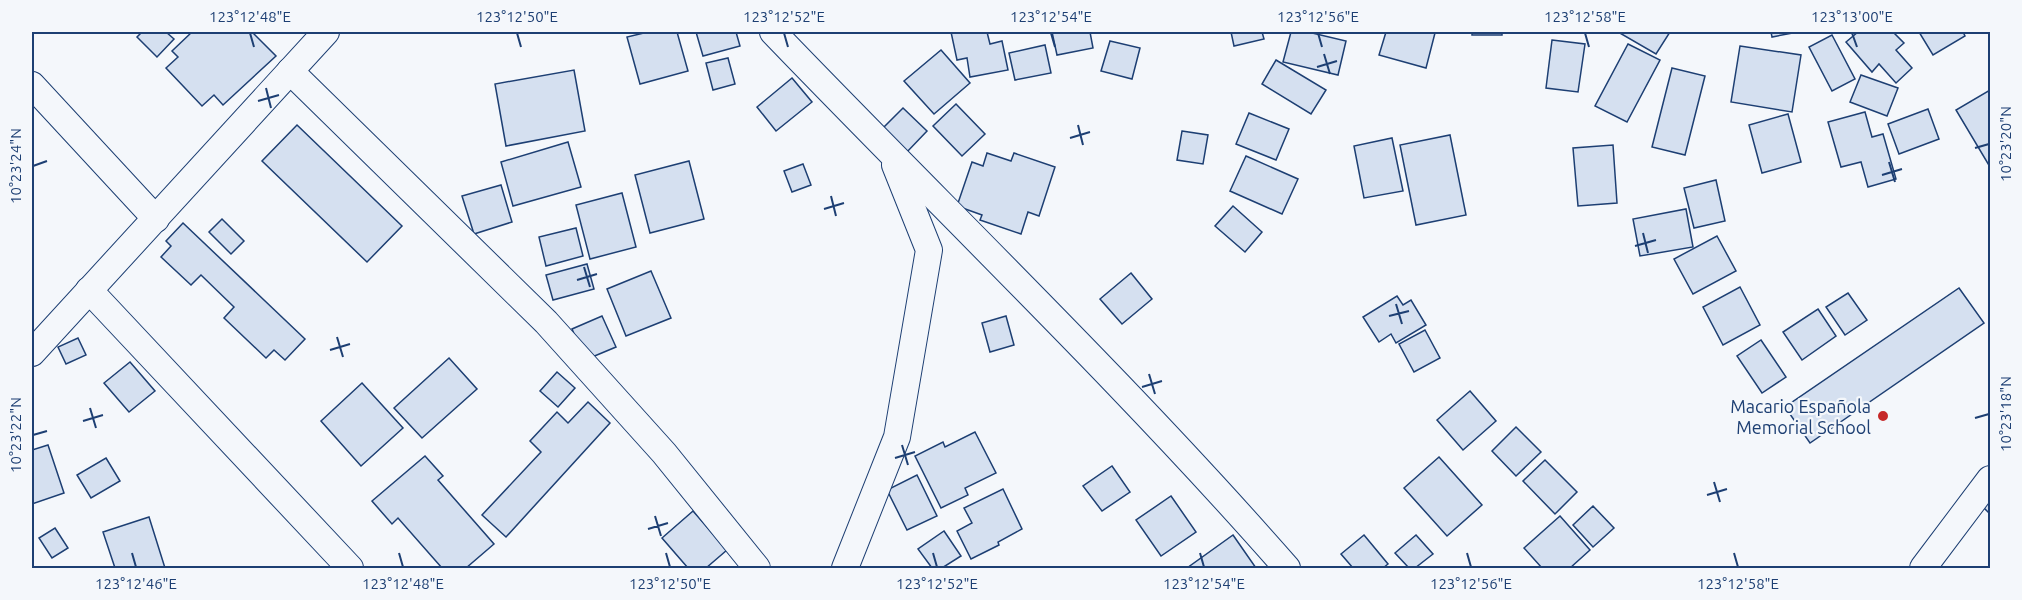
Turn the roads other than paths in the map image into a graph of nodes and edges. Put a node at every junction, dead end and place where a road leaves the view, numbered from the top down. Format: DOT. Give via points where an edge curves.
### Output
graph roads {
  1 [pos="326,32"];
  2 [pos="773,32"];
  3 [pos="290,71"];
  4 [pos="32,85"];
  5 [pos="891,154"];
  6 [pos="156,219"];
  7 [pos="89,290"];
  8 [pos="32,352"];
  9 [pos="1990,479"];
  10 [pos="350,568"];
  11 [pos="757,568"];
  12 [pos="844,568"];
  13 [pos="1287,568"];
  14 [pos="1923,568"];
  1 -- 3 [label="street"];
  2 -- 5 [label="street"];
  3 -- 6 [label="street"];
  3 -- 11 [label="street" via="546,322 664,453"];
  4 -- 6 [label="street"];
  5 -- 12 [label="street" via="929,250 897,437"];
  5 -- 13 [label="street" via="1074,339"];
  6 -- 7 [label="street"];
  7 -- 8 [label="street"];
  7 -- 10 [label="street"];
  9 -- 14 [label="street"];
}
